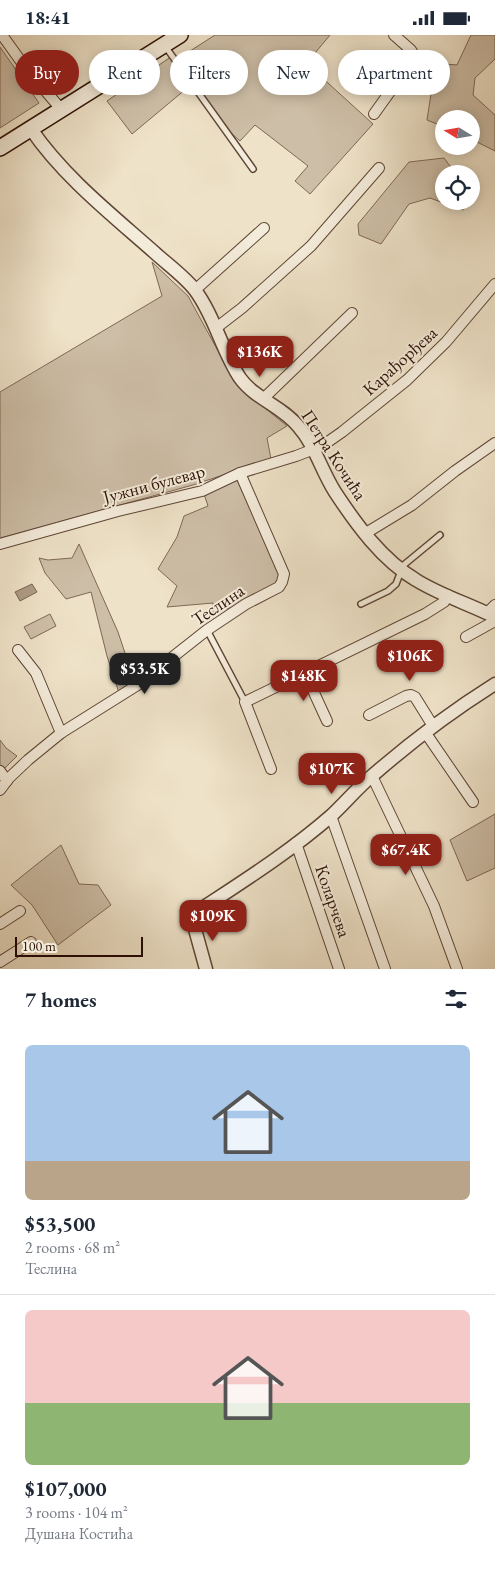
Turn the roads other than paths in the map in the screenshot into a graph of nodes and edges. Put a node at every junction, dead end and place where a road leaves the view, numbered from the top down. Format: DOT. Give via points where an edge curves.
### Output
graph roads {
  1 [pos="2,35"];
  2 [pos="394,35"];
  3 [pos="169,39"];
  4 [pos="61,109"];
  5 [pos="374,114"];
  6 [pos="32,128"];
  7 [pos="0,148"];
  8 [pos="379,168"];
  9 [pos="253,169"];
  10 [pos="264,228"];
  11 [pos="495,284"];
  12 [pos="195,291"];
  13 [pos="352,313"];
  14 [pos="216,328"];
  15 [pos="264,398"];
  16 [pos="495,443"];
  17 [pos="314,449"];
  18 [pos="240,473"];
  19 [pos="366,533"];
  20 [pos="440,535"];
  21 [pos="0,544"];
  22 [pos="401,570"];
  23 [pos="448,595"];
  24 [pos="361,604"];
  25 [pos="493,614"];
  26 [pos="207,630"];
  27 [pos="466,637"];
  28 [pos="18,650"];
  29 [pos="305,673"];
  30 [pos="495,684"];
  31 [pos="245,702"];
  32 [pos="369,715"];
  33 [pos="327,721"];
  34 [pos="429,729"];
  35 [pos="61,733"];
  36 [pos="271,769"];
  37 [pos="0,771"];
  38 [pos="372,776"];
  39 [pos="7,781"];
  40 [pos="0,790"];
  41 [pos="473,803"];
  42 [pos="331,816"];
  43 [pos="296,843"];
  44 [pos="20,911"];
  45 [pos="0,925"];
  46 [pos="30,941"];
  47 [pos="0,963"];
  48 [pos="206,969"];
  49 [pos="339,969"];
  50 [pos="385,969"];
  51 [pos="457,969"];
  1 -- 4 [label="street"];
  2 -- 5 [label="street" via="414,55"];
  3 -- 4 [label="main road"];
  3 -- 9 [label="lane"];
  4 -- 6 [label="main road"];
  6 -- 7 [label="main road"];
  6 -- 12 [label="street, Петра Кочића" via="46,150 80,184"];
  8 -- 14 [label="street" via="311,246"];
  10 -- 12 [label="street"];
  11 -- 17 [label="street, Карађорђева" via="446,342 407,380 342,432"];
  12 -- 14 [label="street, Петра Кочића"];
  13 -- 15 [label="street"];
  14 -- 15 [label="street, Петра Кочића" via="241,379"];
  15 -- 17 [label="street, Петра Кочића" via="299,426"];
  16 -- 19 [label="street" via="412,505"];
  17 -- 18 [label="street, Јужни булевар"];
  17 -- 19 [label="street, Петра Кочића" via="329,483"];
  18 -- 21 [label="street, Јужни булевар" via="202,491"];
  18 -- 26 [label="street, Теслина" via="284,574 279,587"];
  19 -- 22 [label="street, Петра Кочића"];
  20 -- 22 [label="lane"];
  22 -- 23 [label="street, Петра Кочића"];
  22 -- 24 [label="lane" via="396,584 388,591"];
  23 -- 25 [label="street, Петра Кочића"];
  23 -- 29 [label="street" via="444,602 424,614"];
  25 -- 27 [label="street"];
  26 -- 31 [label="lane"];
  26 -- 35 [label="street, Теслина" via="142,681"];
  28 -- 35 [label="street" via="36,673"];
  29 -- 31 [label="street"];
  29 -- 33 [label="street"];
  30 -- 34 [label="street"];
  31 -- 36 [label="street"];
  32 -- 34 [label="street" via="411,695 415,697"];
  34 -- 38 [label="street"];
  34 -- 41 [label="street"];
  35 -- 39 [label="street, Теслина"];
  37 -- 39 [label="street"];
  38 -- 42 [label="street"];
  38 -- 51 [label="street" via="434,906"];
  39 -- 40 [label="street, Теслина"];
  42 -- 43 [label="street"];
  42 -- 50 [label="street"];
  43 -- 48 [label="street" via="196,913 193,922"];
  43 -- 49 [label="street, Коларчева"];
  44 -- 45 [label="street"];
  46 -- 47 [label="street"];
}
